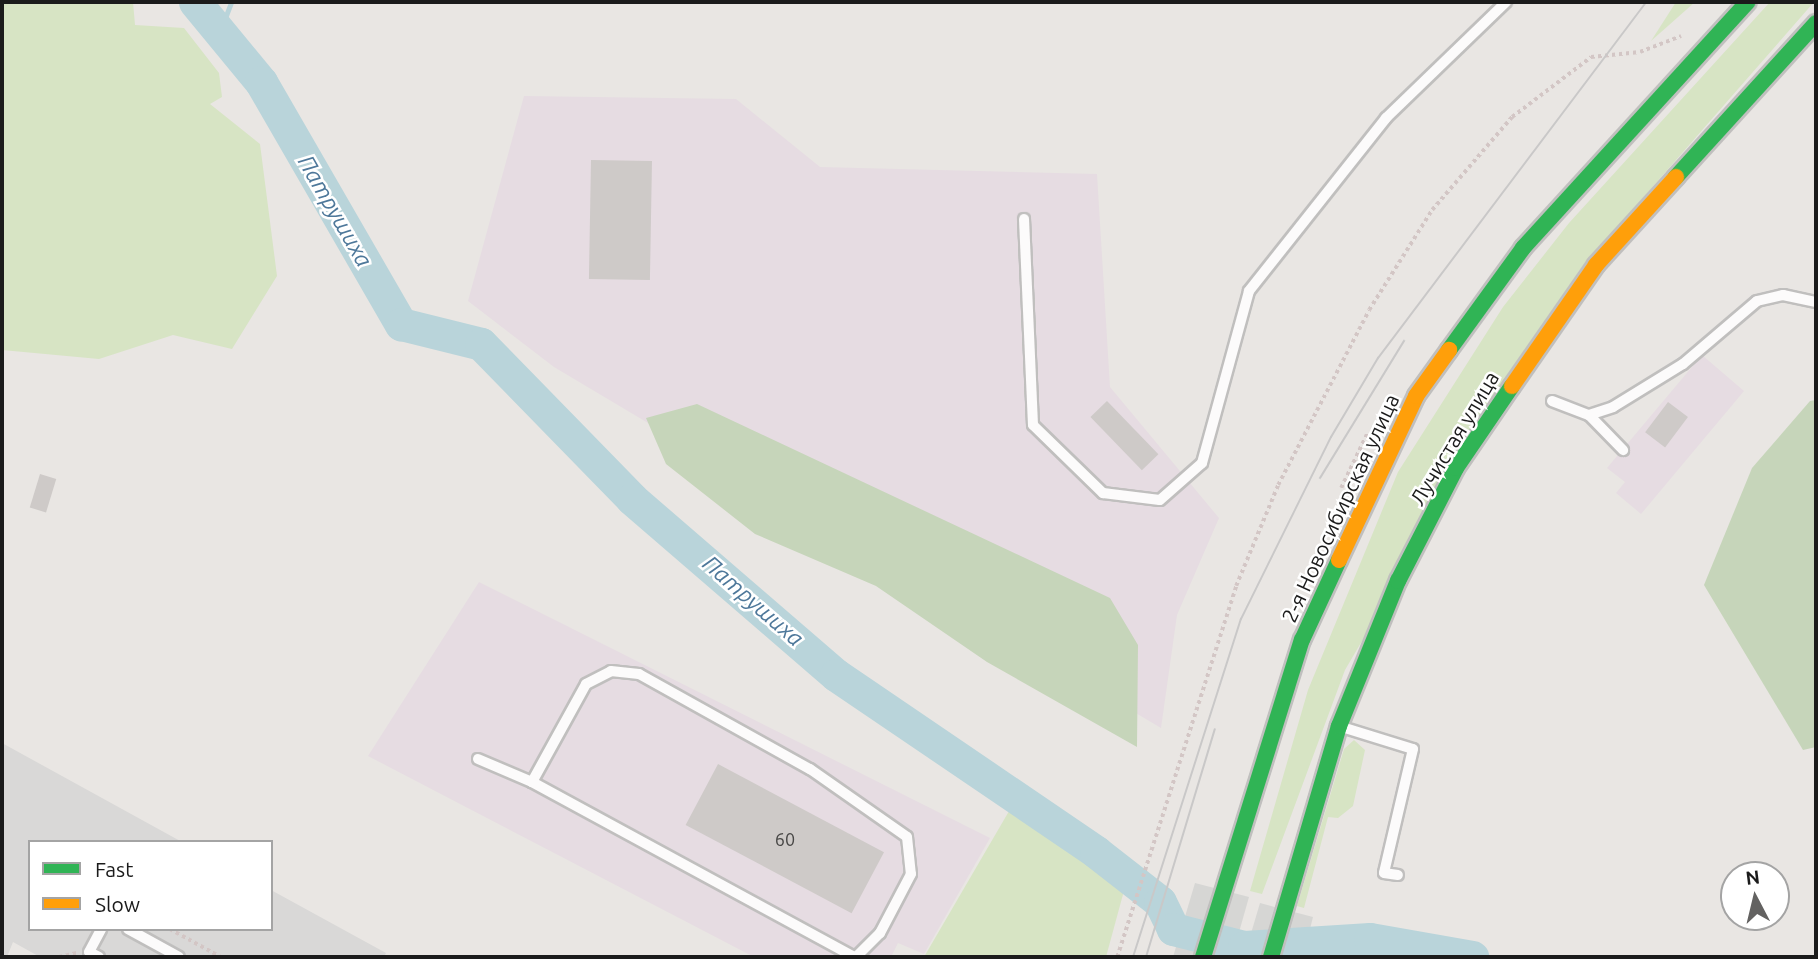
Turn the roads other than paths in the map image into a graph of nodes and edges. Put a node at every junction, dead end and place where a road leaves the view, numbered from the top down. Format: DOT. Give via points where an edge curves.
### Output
graph roads {
  1 [pos="1506,2"];
  2 [pos="1748,2"];
  3 [pos="1816,23"];
  4 [pos="1024,219"];
  5 [pos="1816,302"];
  6 [pos="1552,401"];
  7 [pos="1589,415"];
  8 [pos="1623,450"];
  9 [pos="1339,726"];
  10 [pos="478,759"];
  11 [pos="532,782"];
  12 [pos="1398,875"];
  13 [pos="100,931"];
  14 [pos="132,931"];
  15 [pos="86,955"];
  16 [pos="179,957"];
  17 [pos="855,957"];
  18 [pos="1203,957"];
  19 [pos="1271,957"];
  1 -- 4 [label="lane" via="1386,118 1249,291 1202,463 1160,500 1103,493 1033,425"];
  2 -- 18 [label="main road, 2-я Новосибирская улица" via="1523,248 1416,396 1302,640"];
  3 -- 9 [label="main road, Лучистая улица" via="1596,265 1489,413 1398,581"];
  5 -- 7 [label="lane" via="1783,295 1757,301 1687,367"];
  6 -- 7 [label="lane"];
  7 -- 8 [label="lane"];
  9 -- 12 [label="lane" via="1413,749 1384,873"];
  9 -- 19 [label="main road, Лучистая улица"];
  10 -- 11 [label="lane"];
  11 -- 17 [label="lane"];
  11 -- 17 [label="lane" via="586,684 611,671 639,674 810,769 907,837 911,874 880,933"];
  13 -- 15 [label="lane"];
  14 -- 16 [label="lane"];
}
